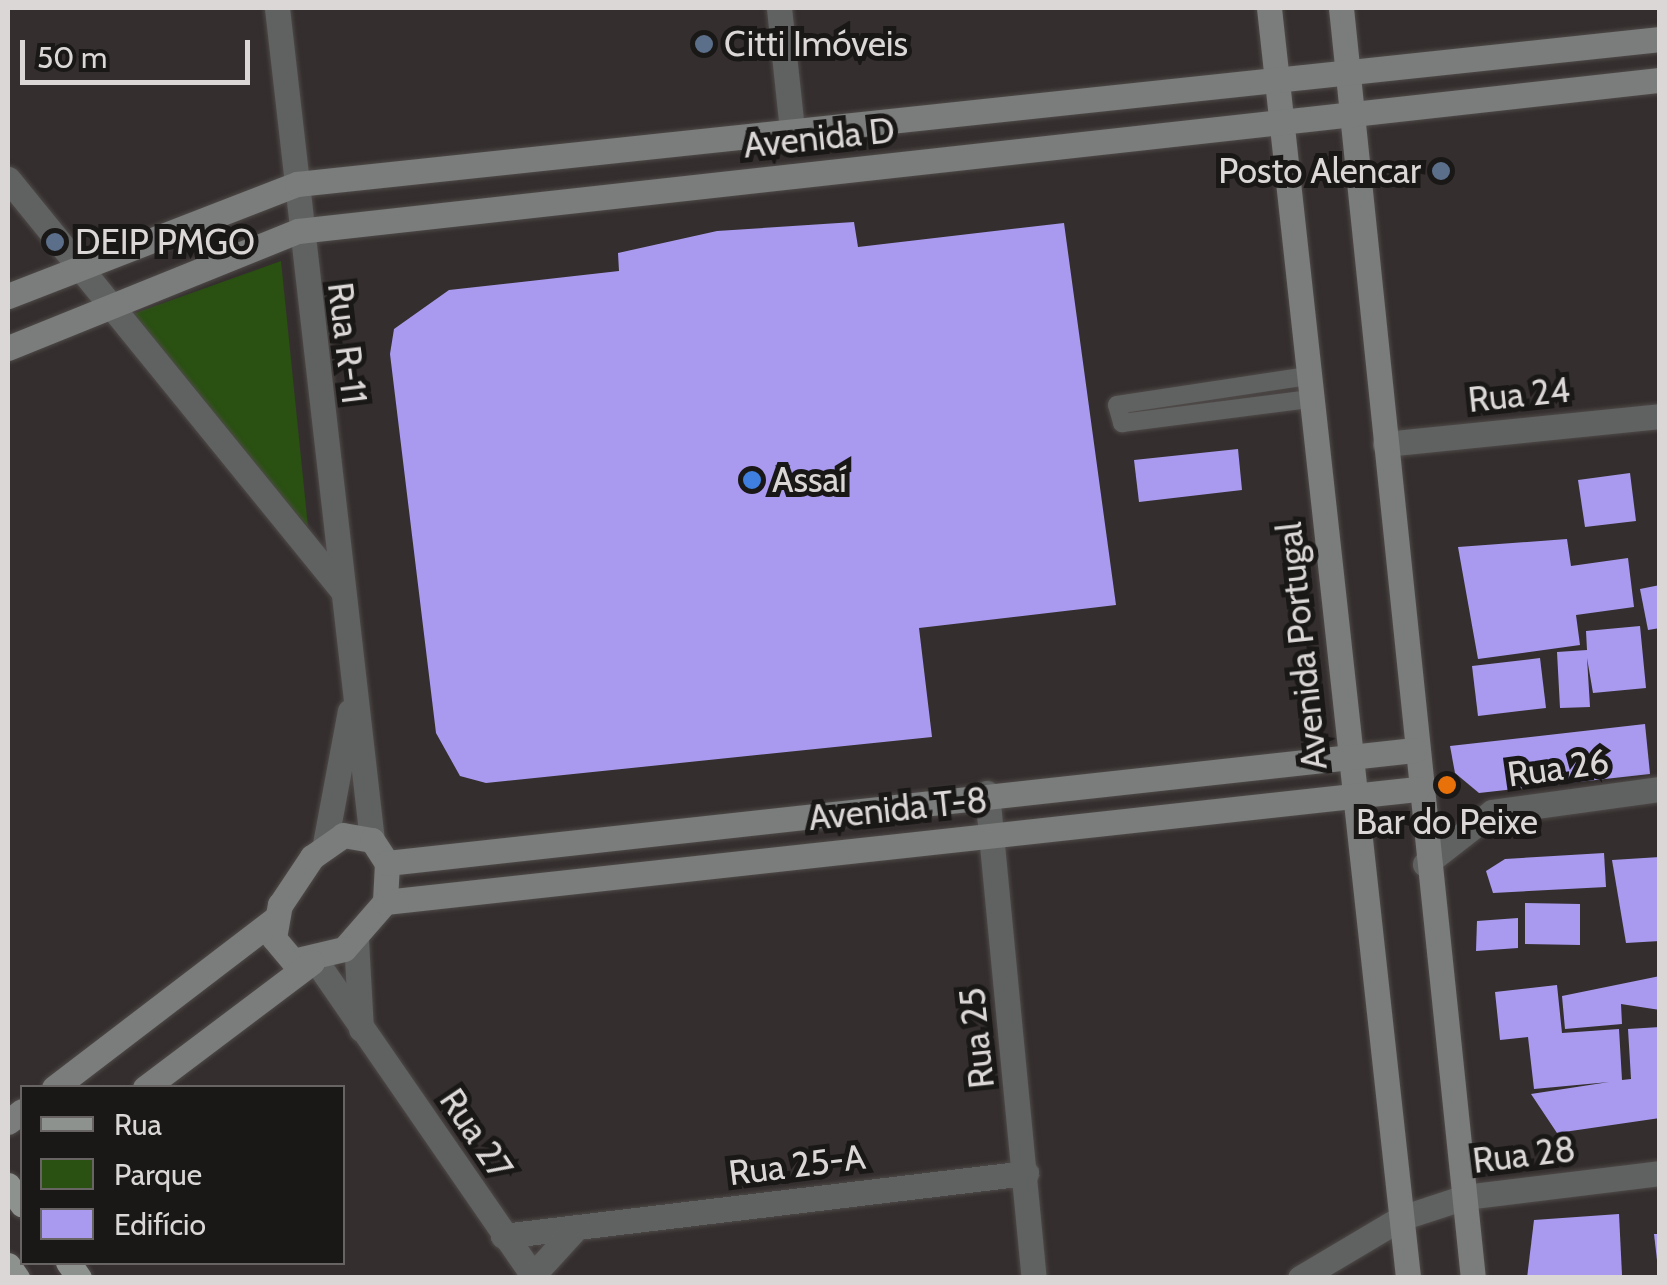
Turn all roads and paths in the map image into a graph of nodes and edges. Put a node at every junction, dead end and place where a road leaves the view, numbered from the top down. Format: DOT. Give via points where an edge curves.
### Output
graph roads {
  1 [pos="276,8"];
  2 [pos="779,8"];
  3 [pos="1269,8"];
  4 [pos="1341,8"];
  5 [pos="1660,40"];
  6 [pos="1348,72"];
  7 [pos="1276,80"];
  8 [pos="1660,80"];
  9 [pos="1353,113"];
  10 [pos="1280,121"];
  11 [pos="792,129"];
  12 [pos="8,178"];
  13 [pos="297,184"];
  14 [pos="298,231"];
  15 [pos="77,268"];
  16 [pos="8,296"];
  17 [pos="108,309"];
  18 [pos="8,348"];
  19 [pos="1309,388"];
  20 [pos="1660,416"];
  21 [pos="1385,444"];
  22 [pos="343,591"];
  23 [pos="355,687"];
  24 [pos="1414,750"];
  25 [pos="1350,756"];
  26 [pos="1418,788"];
  27 [pos="1660,790"];
  28 [pos="987,792"];
  29 [pos="1354,802"];
  30 [pos="991,833"];
  31 [pos="372,840"];
  32 [pos="325,844"];
  33 [pos="388,863"];
  34 [pos="1425,864"];
  35 [pos="386,902"];
  36 [pos="274,920"];
  37 [pos="356,940"];
  38 [pos="314,962"];
  39 [pos="362,1029"];
  40 [pos="58,1085"];
  41 [pos="150,1085"];
  42 [pos="1026,1173"];
  43 [pos="1660,1173"];
  44 [pos="1465,1197"];
  45 [pos="1401,1218"];
  46 [pos="577,1227"];
  47 [pos="503,1236"];
  48 [pos="8,1265"];
  49 [pos="534,1276"];
  50 [pos="17,1278"];
  51 [pos="1034,1278"];
  52 [pos="1300,1278"];
  53 [pos="1408,1278"];
  54 [pos="1474,1278"];
  1 -- 13 [label="street, Rua R-11"];
  2 -- 11 [label="street"];
  3 -- 7 [label="main road, Avenida Portugal"];
  4 -- 6 [label="main road"];
  5 -- 6 [label="main road, Avenida D"];
  6 -- 7 [label="main road, Avenida D"];
  6 -- 9 [label="main road"];
  7 -- 10 [label="main road, Avenida Portugal"];
  7 -- 11 [label="main road, Avenida D"];
  8 -- 9 [label="main road, Avenida D"];
  9 -- 10 [label="main road, Avenida D"];
  9 -- 21 [label="main road"];
  10 -- 14 [label="main road, Avenida D"];
  10 -- 19 [label="main road, Avenida Portugal"];
  11 -- 13 [label="main road, Avenida D"];
  12 -- 15 [label="street"];
  13 -- 14 [label="street, Rua R-11"];
  13 -- 15 [label="main road, Avenida D"];
  14 -- 17 [label="main road, Avenida D"];
  14 -- 22 [label="street, Rua R-11"];
  15 -- 16 [label="main road, Avenida D"];
  15 -- 17 [label="street"];
  17 -- 18 [label="main road, Avenida D"];
  17 -- 22 [label="street"];
  19 -- 19 [label="lane" via="1122,423 1117,405"];
  19 -- 25 [label="main road, Avenida Portugal"];
  20 -- 21 [label="street, Rua 24"];
  21 -- 24 [label="main road"];
  22 -- 23 [label="street, Rua R-11"];
  23 -- 31 [label="street, Rua R-11"];
  23 -- 32 [label="street, Rua R-11"];
  24 -- 25 [label="main road, Avenida T-8"];
  24 -- 26 [label="main road"];
  25 -- 28 [label="main road, Avenida T-8"];
  25 -- 29 [label="main road, Avenida Portugal"];
  26 -- 29 [label="main road, Avenida T-8"];
  26 -- 34 [label="main road"];
  27 -- 34 [label="street, Rua 26" via="1492,812"];
  28 -- 30 [label="street, Rua 25"];
  28 -- 33 [label="main road, Avenida T-8"];
  29 -- 30 [label="main road, Avenida T-8"];
  29 -- 45 [label="main road, Avenida Portugal"];
  30 -- 35 [label="main road, Avenida T-8"];
  30 -- 42 [label="street, Rua 25"];
  31 -- 32 [label="main road" via="343,835"];
  31 -- 33 [label="main road"];
  32 -- 36 [label="main road"];
  33 -- 35 [label="main road"];
  34 -- 44 [label="main road"];
  35 -- 37 [label="main road"];
  36 -- 38 [label="main road" via="281,953"];
  36 -- 40 [label="main road"];
  37 -- 38 [label="main road"];
  37 -- 39 [label="street"];
  38 -- 39 [label="street, Rua 27"];
  38 -- 41 [label="main road"];
  39 -- 47 [label="street, Rua 27"];
  42 -- 46 [label="street, Rua 25-A"];
  42 -- 51 [label="street, Rua 25"];
  43 -- 44 [label="street, Rua 28"];
  44 -- 45 [label="street, Rua 28"];
  44 -- 54 [label="main road"];
  45 -- 52 [label="street, Rua 28"];
  45 -- 53 [label="main road, Avenida Portugal"];
  46 -- 47 [label="street, Rua 25-A"];
  46 -- 49 [label="street"];
  47 -- 49 [label="street, Rua 27"];
  48 -- 50 [label="main road"];
}
